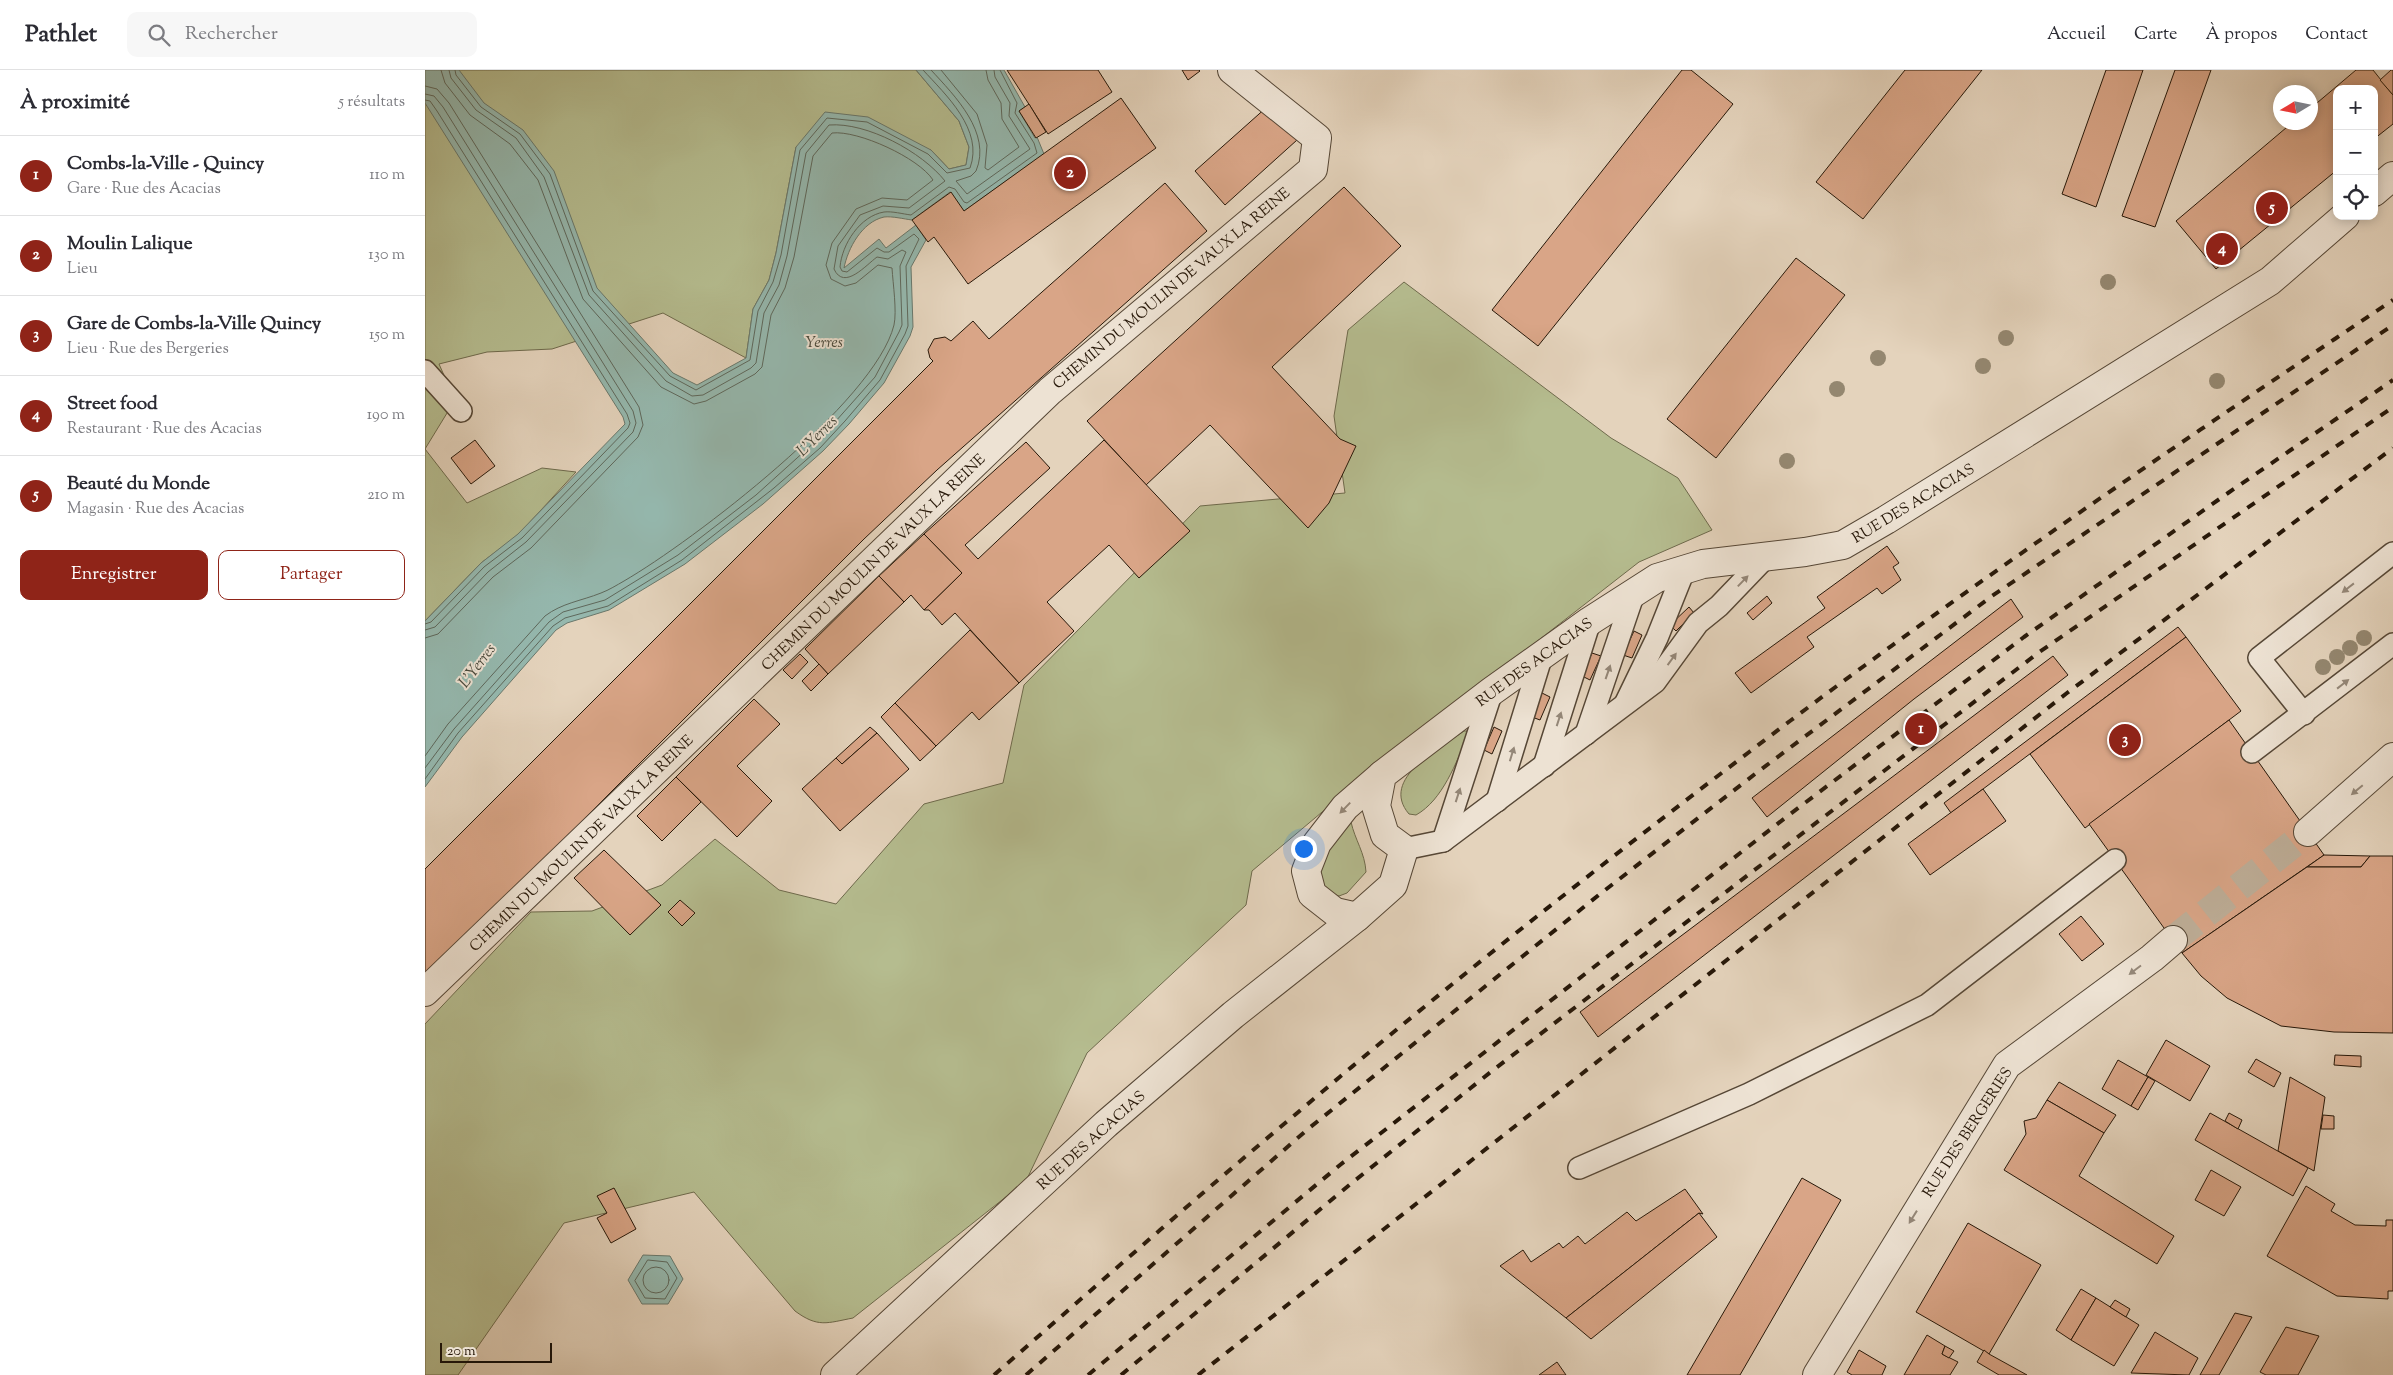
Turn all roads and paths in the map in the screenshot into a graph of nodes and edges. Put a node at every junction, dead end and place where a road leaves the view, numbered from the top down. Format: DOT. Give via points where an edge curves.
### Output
graph roads {
  1 [pos="1240,72"];
  2 [pos="2393,176"];
  3 [pos="2378,189"];
  4 [pos="2340,220"];
  5 [pos="425,371"];
  6 [pos="461,411"];
  7 [pos="1767,556"];
  8 [pos="2391,561"];
  9 [pos="1685,568"];
  10 [pos="1635,590"];
  11 [pos="1591,621"];
  12 [pos="2393,644"];
  13 [pos="1542,655"];
  14 [pos="1492,690"];
  15 [pos="1625,705"];
  16 [pos="2304,714"];
  17 [pos="1586,734"];
  18 [pos="2252,752"];
  19 [pos="2393,757"];
  20 [pos="1544,766"];
  21 [pos="1382,775"];
  22 [pos="1497,801"];
  23 [pos="2308,832"];
  24 [pos="1443,841"];
  25 [pos="1404,849"];
  26 [pos="2115,860"];
  27 [pos="1357,917"];
  28 [pos="2173,940"];
  29 [pos="425,992"];
  30 [pos="1579,1168"];
  31 [pos="835,1375"];
  32 [pos="1817,1375"];
  1 -- 29 [label="street, CHEMIN DU MOULIN DE VAUX LA REINE" via="1317,138 1313,169 1050,390"];
  2 -- 3 [label="street"];
  4 -- 7 [label="street, RUE DES ACACIAS" via="2270,280 1887,520 1843,545"];
  5 -- 6 [label="lane"];
  7 -- 9 [label="street, RUE DES ACACIAS"];
  15 -- 7 [label="lane, one-way" via="1655,682 1698,623"];
  8 -- 16 [label="lane, one-way" via="2259,658"];
  9 -- 10 [label="street, RUE DES ACACIAS"];
  9 -- 15 [label="lane"];
  10 -- 11 [label="street, RUE DES ACACIAS"];
  17 -- 10 [label="lane, one-way"];
  11 -- 13 [label="street, RUE DES ACACIAS"];
  20 -- 11 [label="lane, one-way"];
  16 -- 12 [label="lane, one-way"];
  13 -- 14 [label="street, RUE DES ACACIAS"];
  22 -- 13 [label="lane, one-way"];
  14 -- 21 [label="street, RUE DES ACACIAS"];
  24 -- 14 [label="lane, one-way"];
  15 -- 17 [label="lane"];
  16 -- 18 [label="lane"];
  17 -- 20 [label="lane"];
  19 -- 23 [label="street, one-way"];
  20 -- 22 [label="lane"];
  21 -- 25 [label="street" via="1376,806 1385,835"];
  21 -- 27 [label="street, RUE DES ACACIAS, one-way" via="1345,807 1317,844 1306,871 1312,894 1335,912"];
  22 -- 24 [label="lane"];
  24 -- 25 [label="lane"];
  25 -- 27 [label="street, RUE DES ACACIAS" via="1393,884"];
  26 -- 30 [label="lane" via="1927,1005 1749,1094"];
  27 -- 31 [label="street, RUE DES ACACIAS" via="1233,1015 1105,1124"];
  28 -- 32 [label="street, RUE DES BERGERIES, one-way" via="2007,1065"];
}
